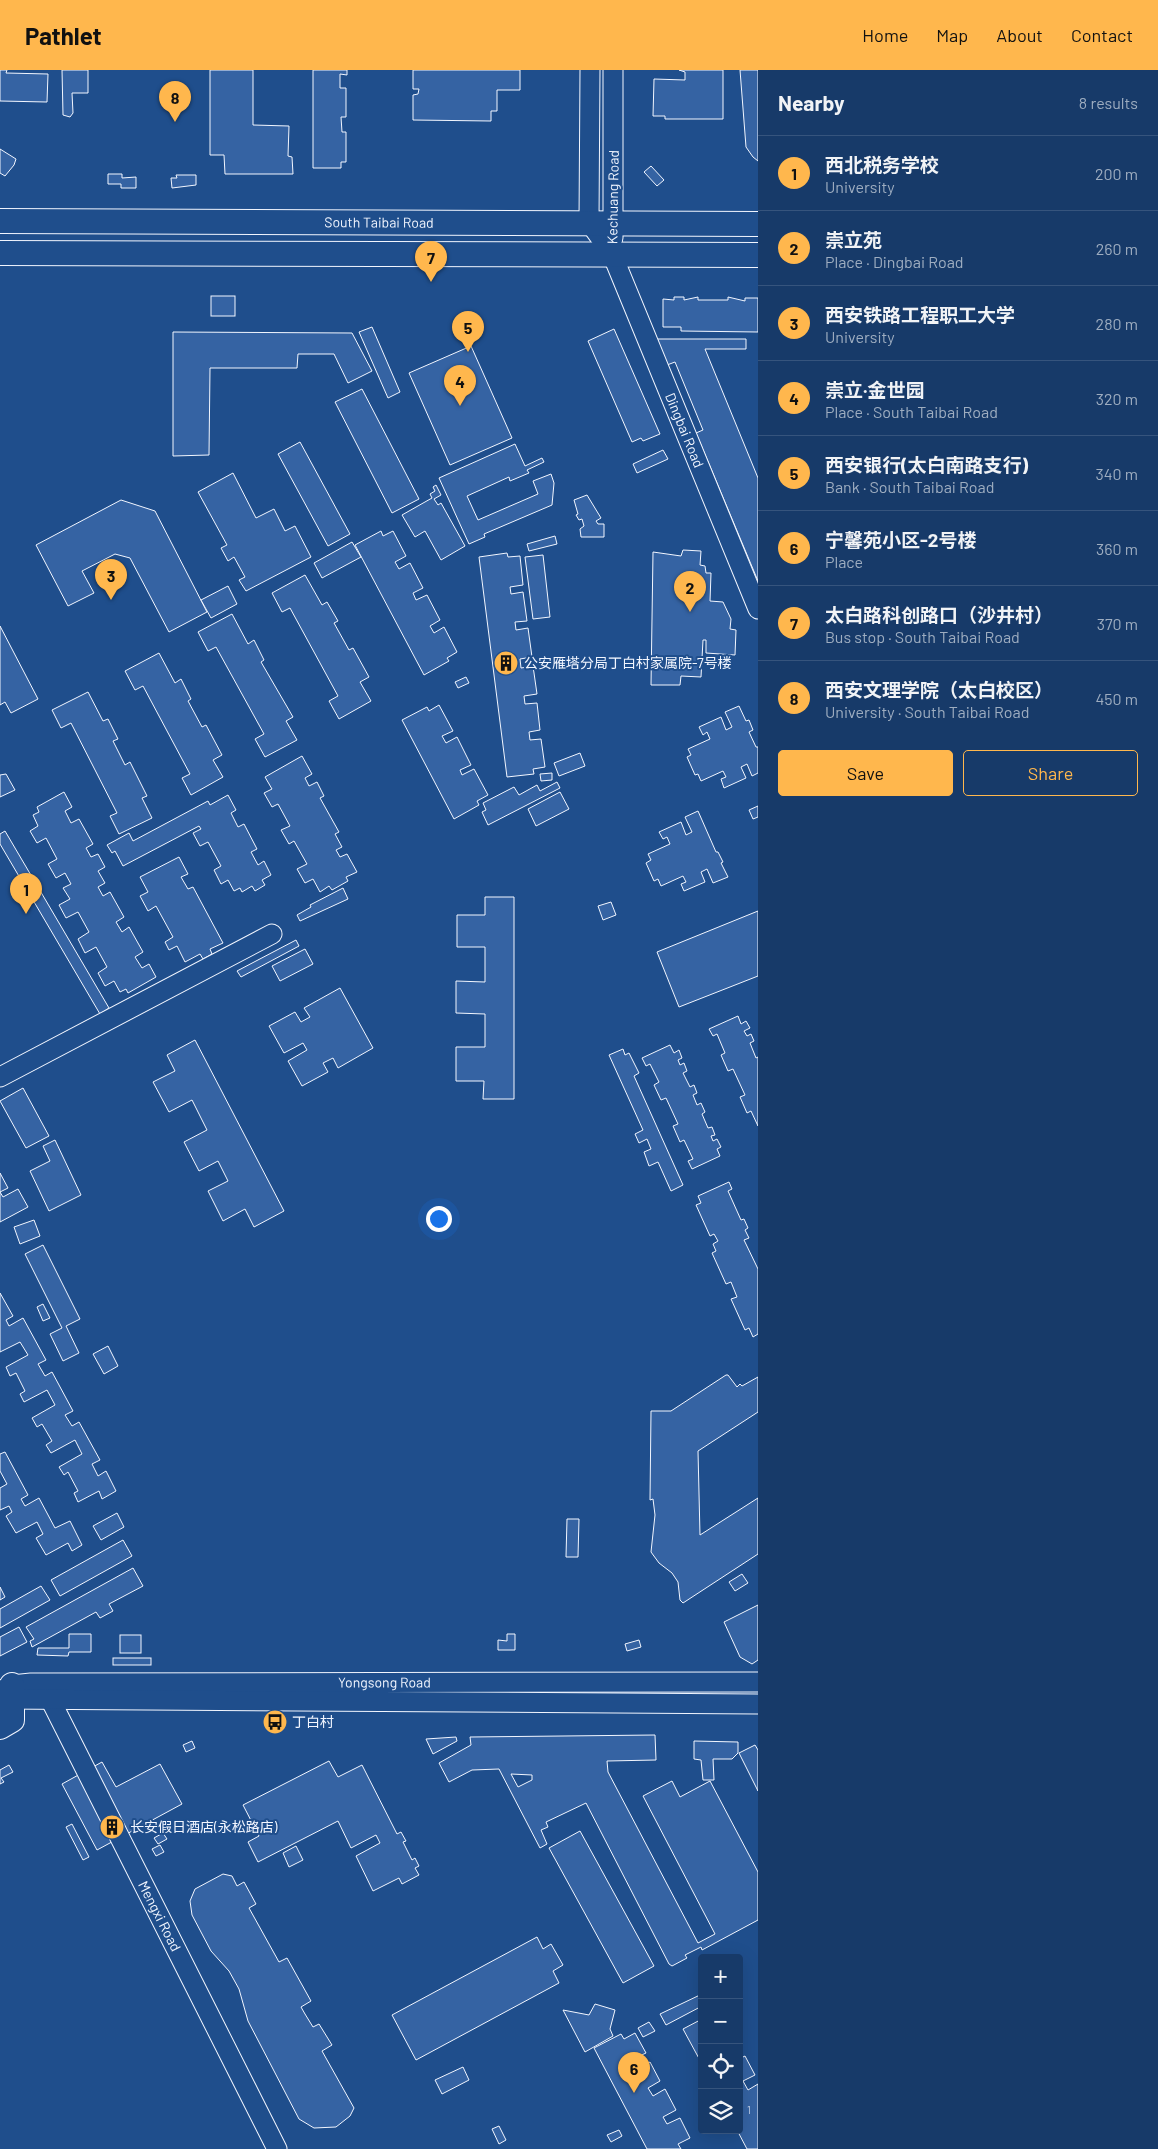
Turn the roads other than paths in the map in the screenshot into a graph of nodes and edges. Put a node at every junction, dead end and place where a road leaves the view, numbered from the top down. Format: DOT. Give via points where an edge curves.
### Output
graph roads {
  1 [pos="590,70"];
  2 [pos="613,70"];
  3 [pos="0,221"];
  4 [pos="590,222"];
  5 [pos="614,223"];
  6 [pos="758,224"];
  7 [pos="0,253"];
  8 [pos="612,254"];
  9 [pos="758,255"];
  10 [pos="758,609"];
  11 [pos="272,934"];
  12 [pos="0,1076"];
  13 [pos="758,1682"];
  14 [pos="51,1692"];
  15 [pos="6,1694"];
  16 [pos="758,1704"];
  17 [pos="0,1727"];
  18 [pos="277,2149"];
  1 -- 4 [label="street, Kechuang Road"];
  2 -- 5 [label="street, Kechuang Road"];
  3 -- 4 [label="main road, South Taibai Road"];
  4 -- 5 [label="main road, South Taibai Road"];
  4 -- 8 [label="street, Kechuang Road"];
  5 -- 6 [label="main road, South Taibai Road"];
  5 -- 8 [label="street, Kechuang Road"];
  7 -- 8 [label="main road"];
  8 -- 9 [label="main road"];
  8 -- 10 [label="street, Dingbai Road"];
  11 -- 12 [label="street"];
  13 -- 14 [label="street, Yongsong Road"];
  14 -- 15 [label="street, Yongsong Road"];
  14 -- 16 [label="street, Yongsong Road"];
  14 -- 18 [label="street, Mengxi Road"];
  15 -- 17 [label="main road, Yongsong Road" via="12,1720"];
}
